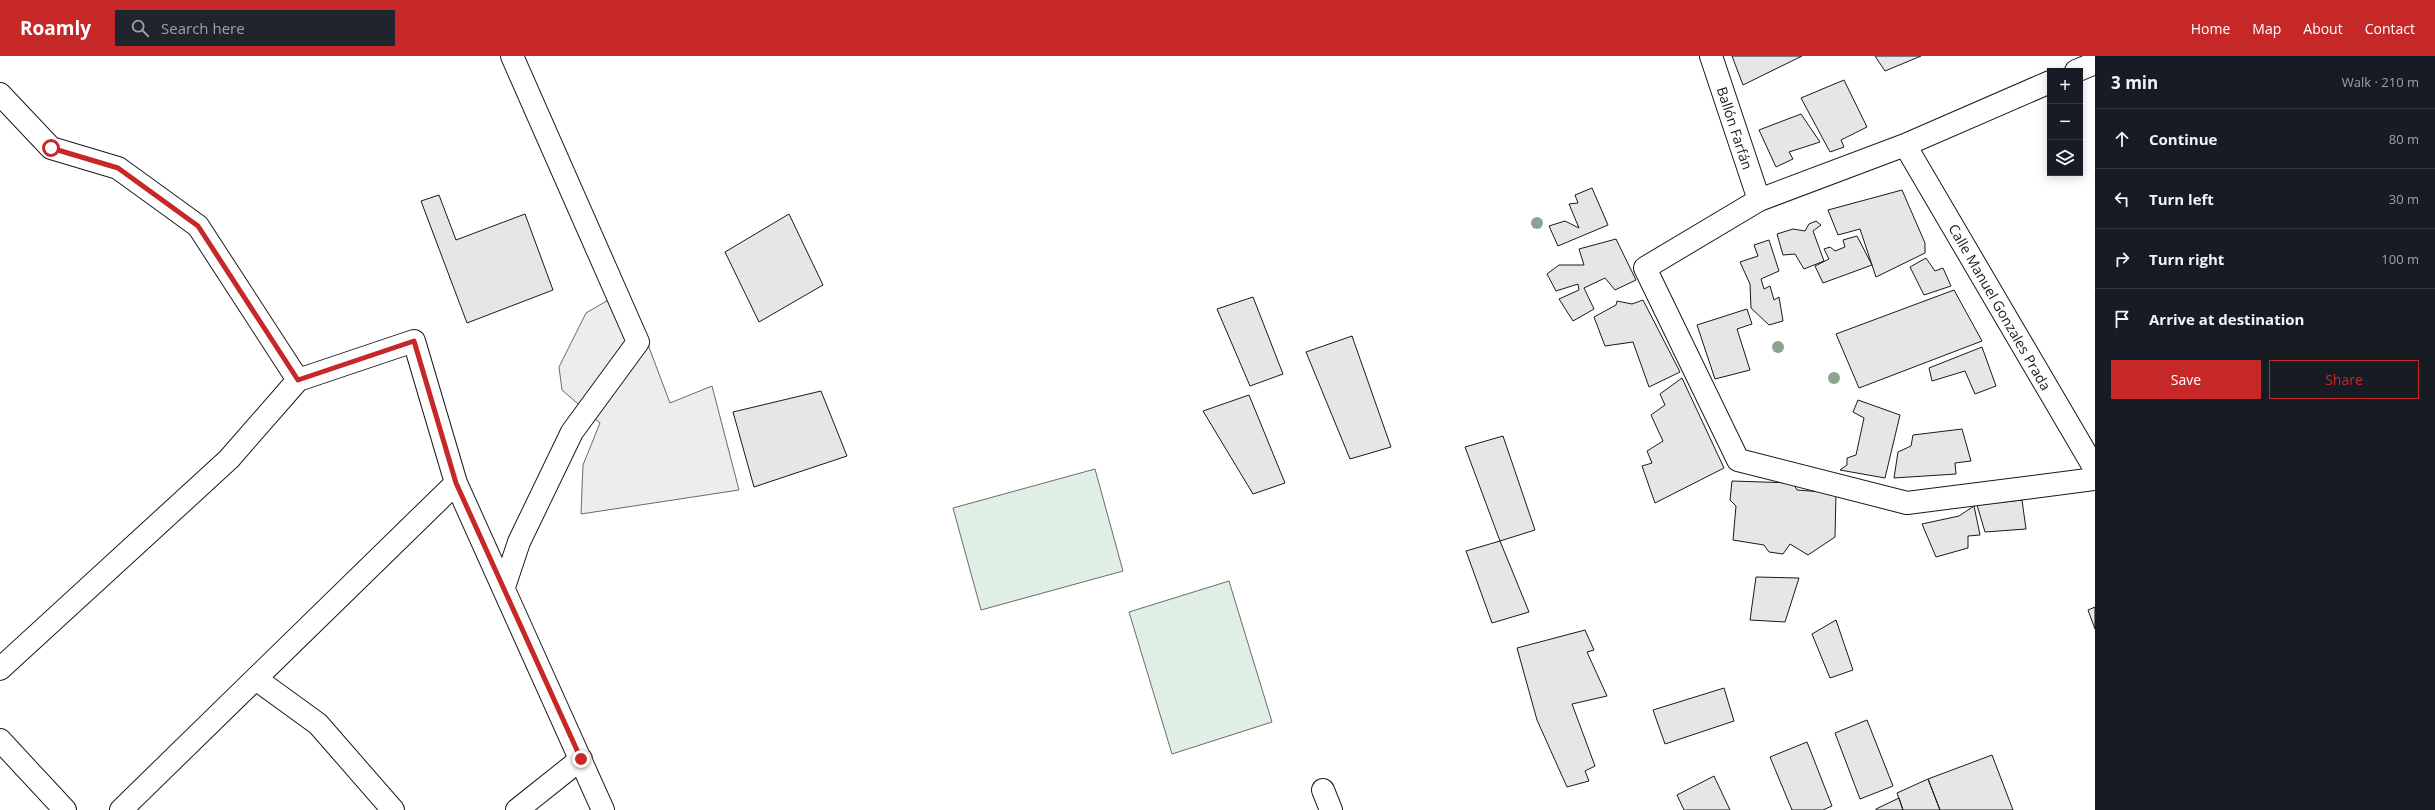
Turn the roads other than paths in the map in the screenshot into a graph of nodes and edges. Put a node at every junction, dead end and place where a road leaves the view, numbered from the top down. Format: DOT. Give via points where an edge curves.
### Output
graph roads {
  1 [pos="512,56"];
  2 [pos="1711,56"];
  3 [pos="2095,63"];
  4 [pos="2083,68"];
  5 [pos="2047,83"];
  6 [pos="0,94"];
  7 [pos="1905,145"];
  8 [pos="1759,200"];
  9 [pos="298,380"];
  10 [pos="2095,469"];
  11 [pos="2095,479"];
  12 [pos="456,483"];
  13 [pos="504,587"];
  14 [pos="0,669"];
  15 [pos="256,679"];
  16 [pos="0,740"];
  17 [pos="581,759"];
  18 [pos="1323,790"];
  19 [pos="65,810"];
  20 [pos="121,810"];
  21 [pos="393,810"];
  22 [pos="517,810"];
  23 [pos="603,810"];
  24 [pos="1331,810"];
  1 -- 13 [label="street" via="638,342 572,432 519,542"];
  2 -- 8 [label="street, Ballón Farfán"];
  3 -- 4 [label="street"];
  5 -- 7 [label="street"];
  6 -- 9 [label="street" via="51,148 118,168 198,226"];
  7 -- 8 [label="street"];
  7 -- 10 [label="street, Calle Manuel Gonzales Prada"];
  8 -- 11 [label="street" via="1645,268 1738,460 1907,503"];
  9 -- 12 [label="street" via="414,341"];
  9 -- 14 [label="street" via="229,459"];
  12 -- 13 [label="street"];
  12 -- 15 [label="street"];
  13 -- 17 [label="street"];
  15 -- 20 [label="street"];
  15 -- 21 [label="street" via="318,724"];
  16 -- 19 [label="street"];
  17 -- 22 [label="street"];
  17 -- 23 [label="street"];
  18 -- 24 [label="street"];
}
